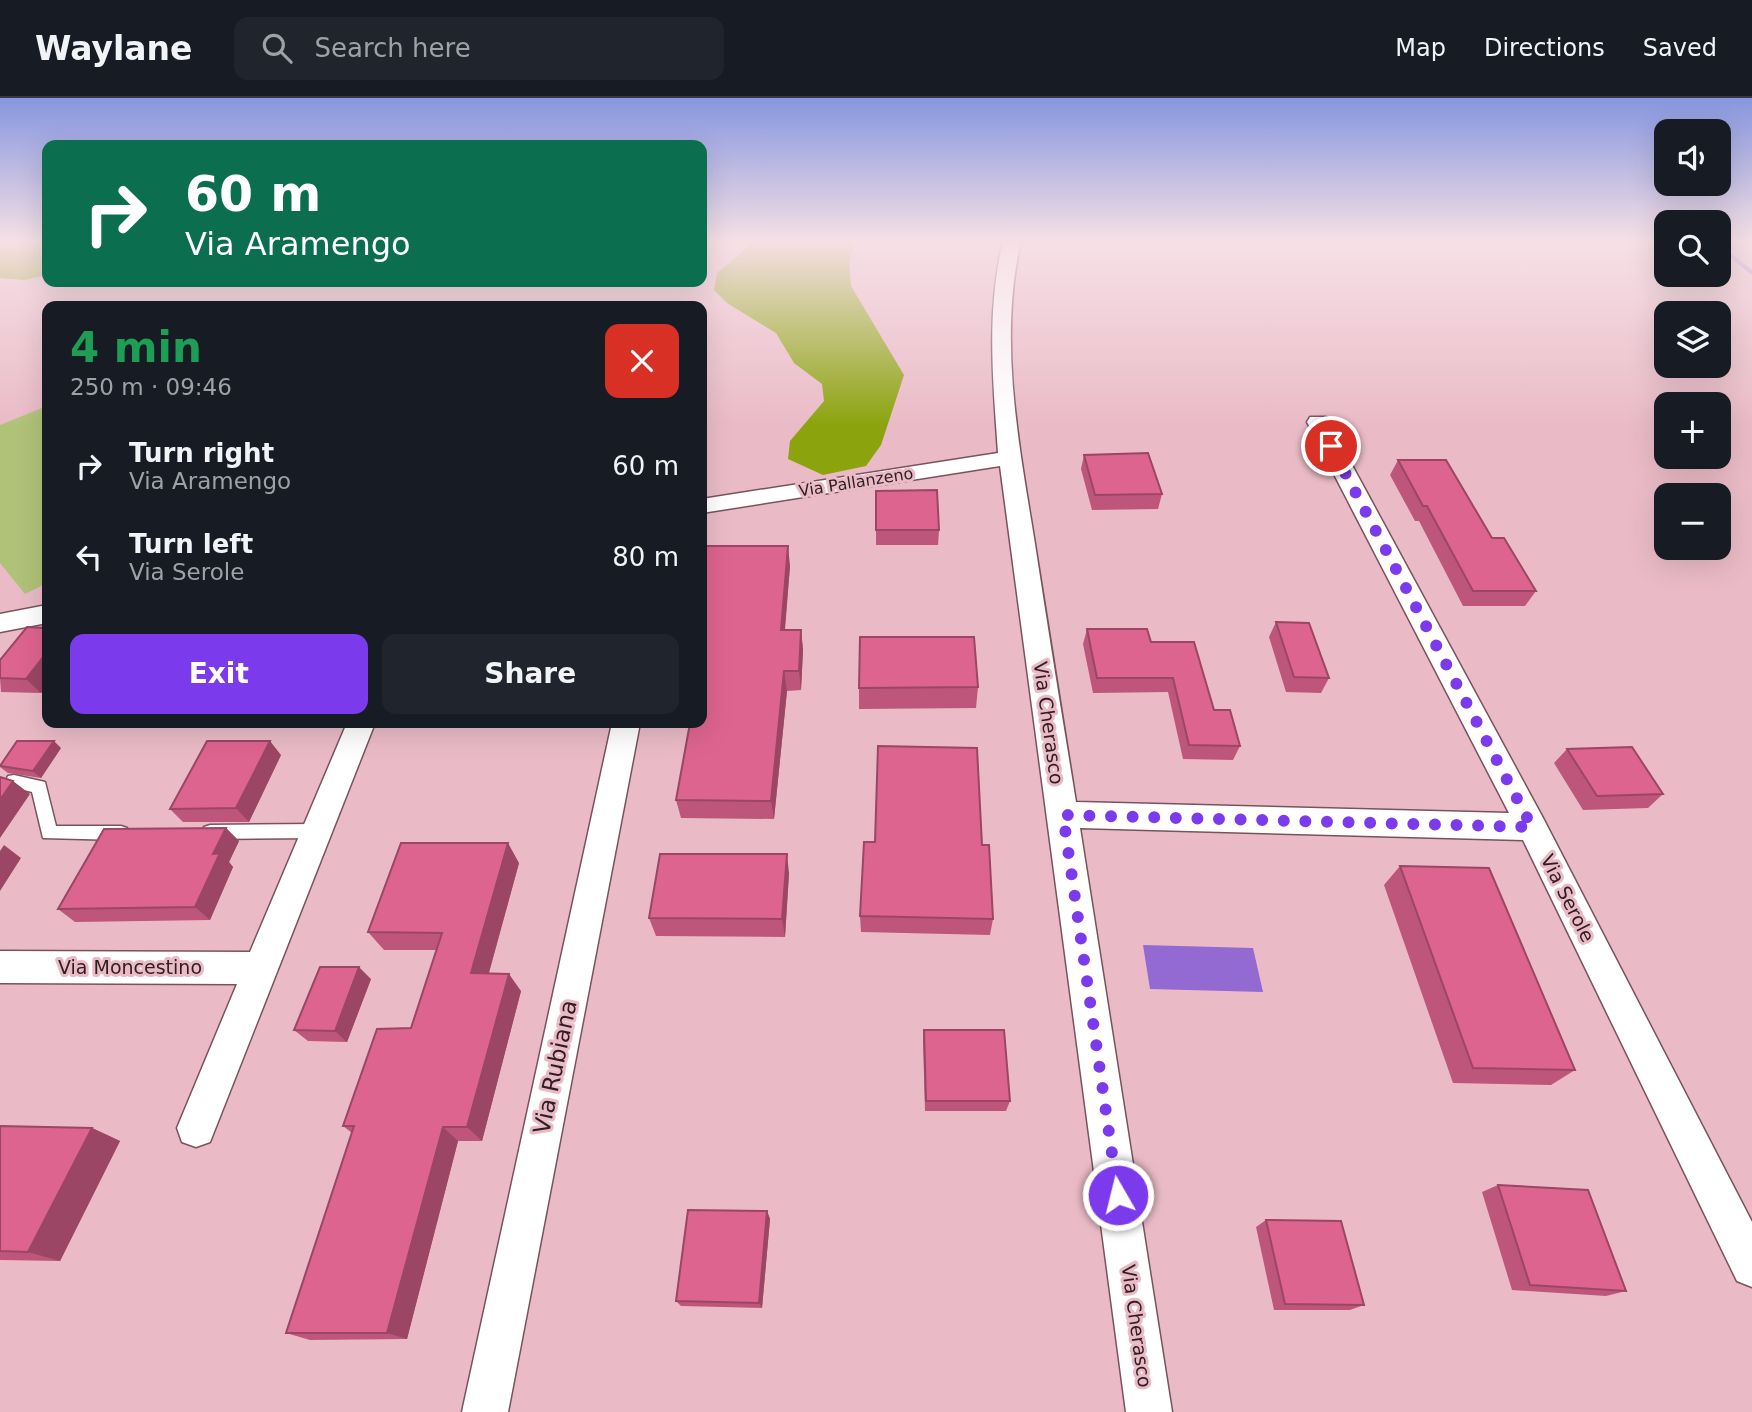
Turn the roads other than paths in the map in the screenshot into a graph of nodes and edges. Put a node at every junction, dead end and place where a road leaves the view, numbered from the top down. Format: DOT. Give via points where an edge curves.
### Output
graph roads {
  1 [pos="1001,302"];
  2 [pos="1318,422"];
  3 [pos="1010,458"];
  4 [pos="707,505"];
  5 [pos="42,615"];
  6 [pos="0,622"];
  7 [pos="359,728"];
  8 [pos="625,728"];
  9 [pos="14,781"];
  10 [pos="1063,815"];
  11 [pos="1532,827"];
  12 [pos="317,831"];
  13 [pos="143,832"];
  14 [pos="196,832"];
  15 [pos="0,967"];
  16 [pos="260,968"];
  17 [pos="195,1128"];
  18 [pos="1752,1266"];
  19 [pos="485,1412"];
  20 [pos="1149,1412"];
  1 -- 3 [label="street, Via Cherasco"];
  2 -- 11 [label="street, Via Serole"];
  3 -- 4 [label="street, Via Pallanzeno"];
  3 -- 10 [label="street, Via Cherasco"];
  5 -- 6 [label="street"];
  7 -- 12 [label="street"];
  8 -- 19 [label="street, Via Rubiana"];
  9 -- 13 [label="lane" via="39,787 50,833"];
  10 -- 11 [label="street"];
  10 -- 20 [label="street, Via Cherasco"];
  11 -- 18 [label="street, Via Serole"];
  12 -- 14 [label="lane"];
  12 -- 16 [label="street"];
  15 -- 16 [label="street, Via Moncestino"];
  16 -- 17 [label="street"];
}
